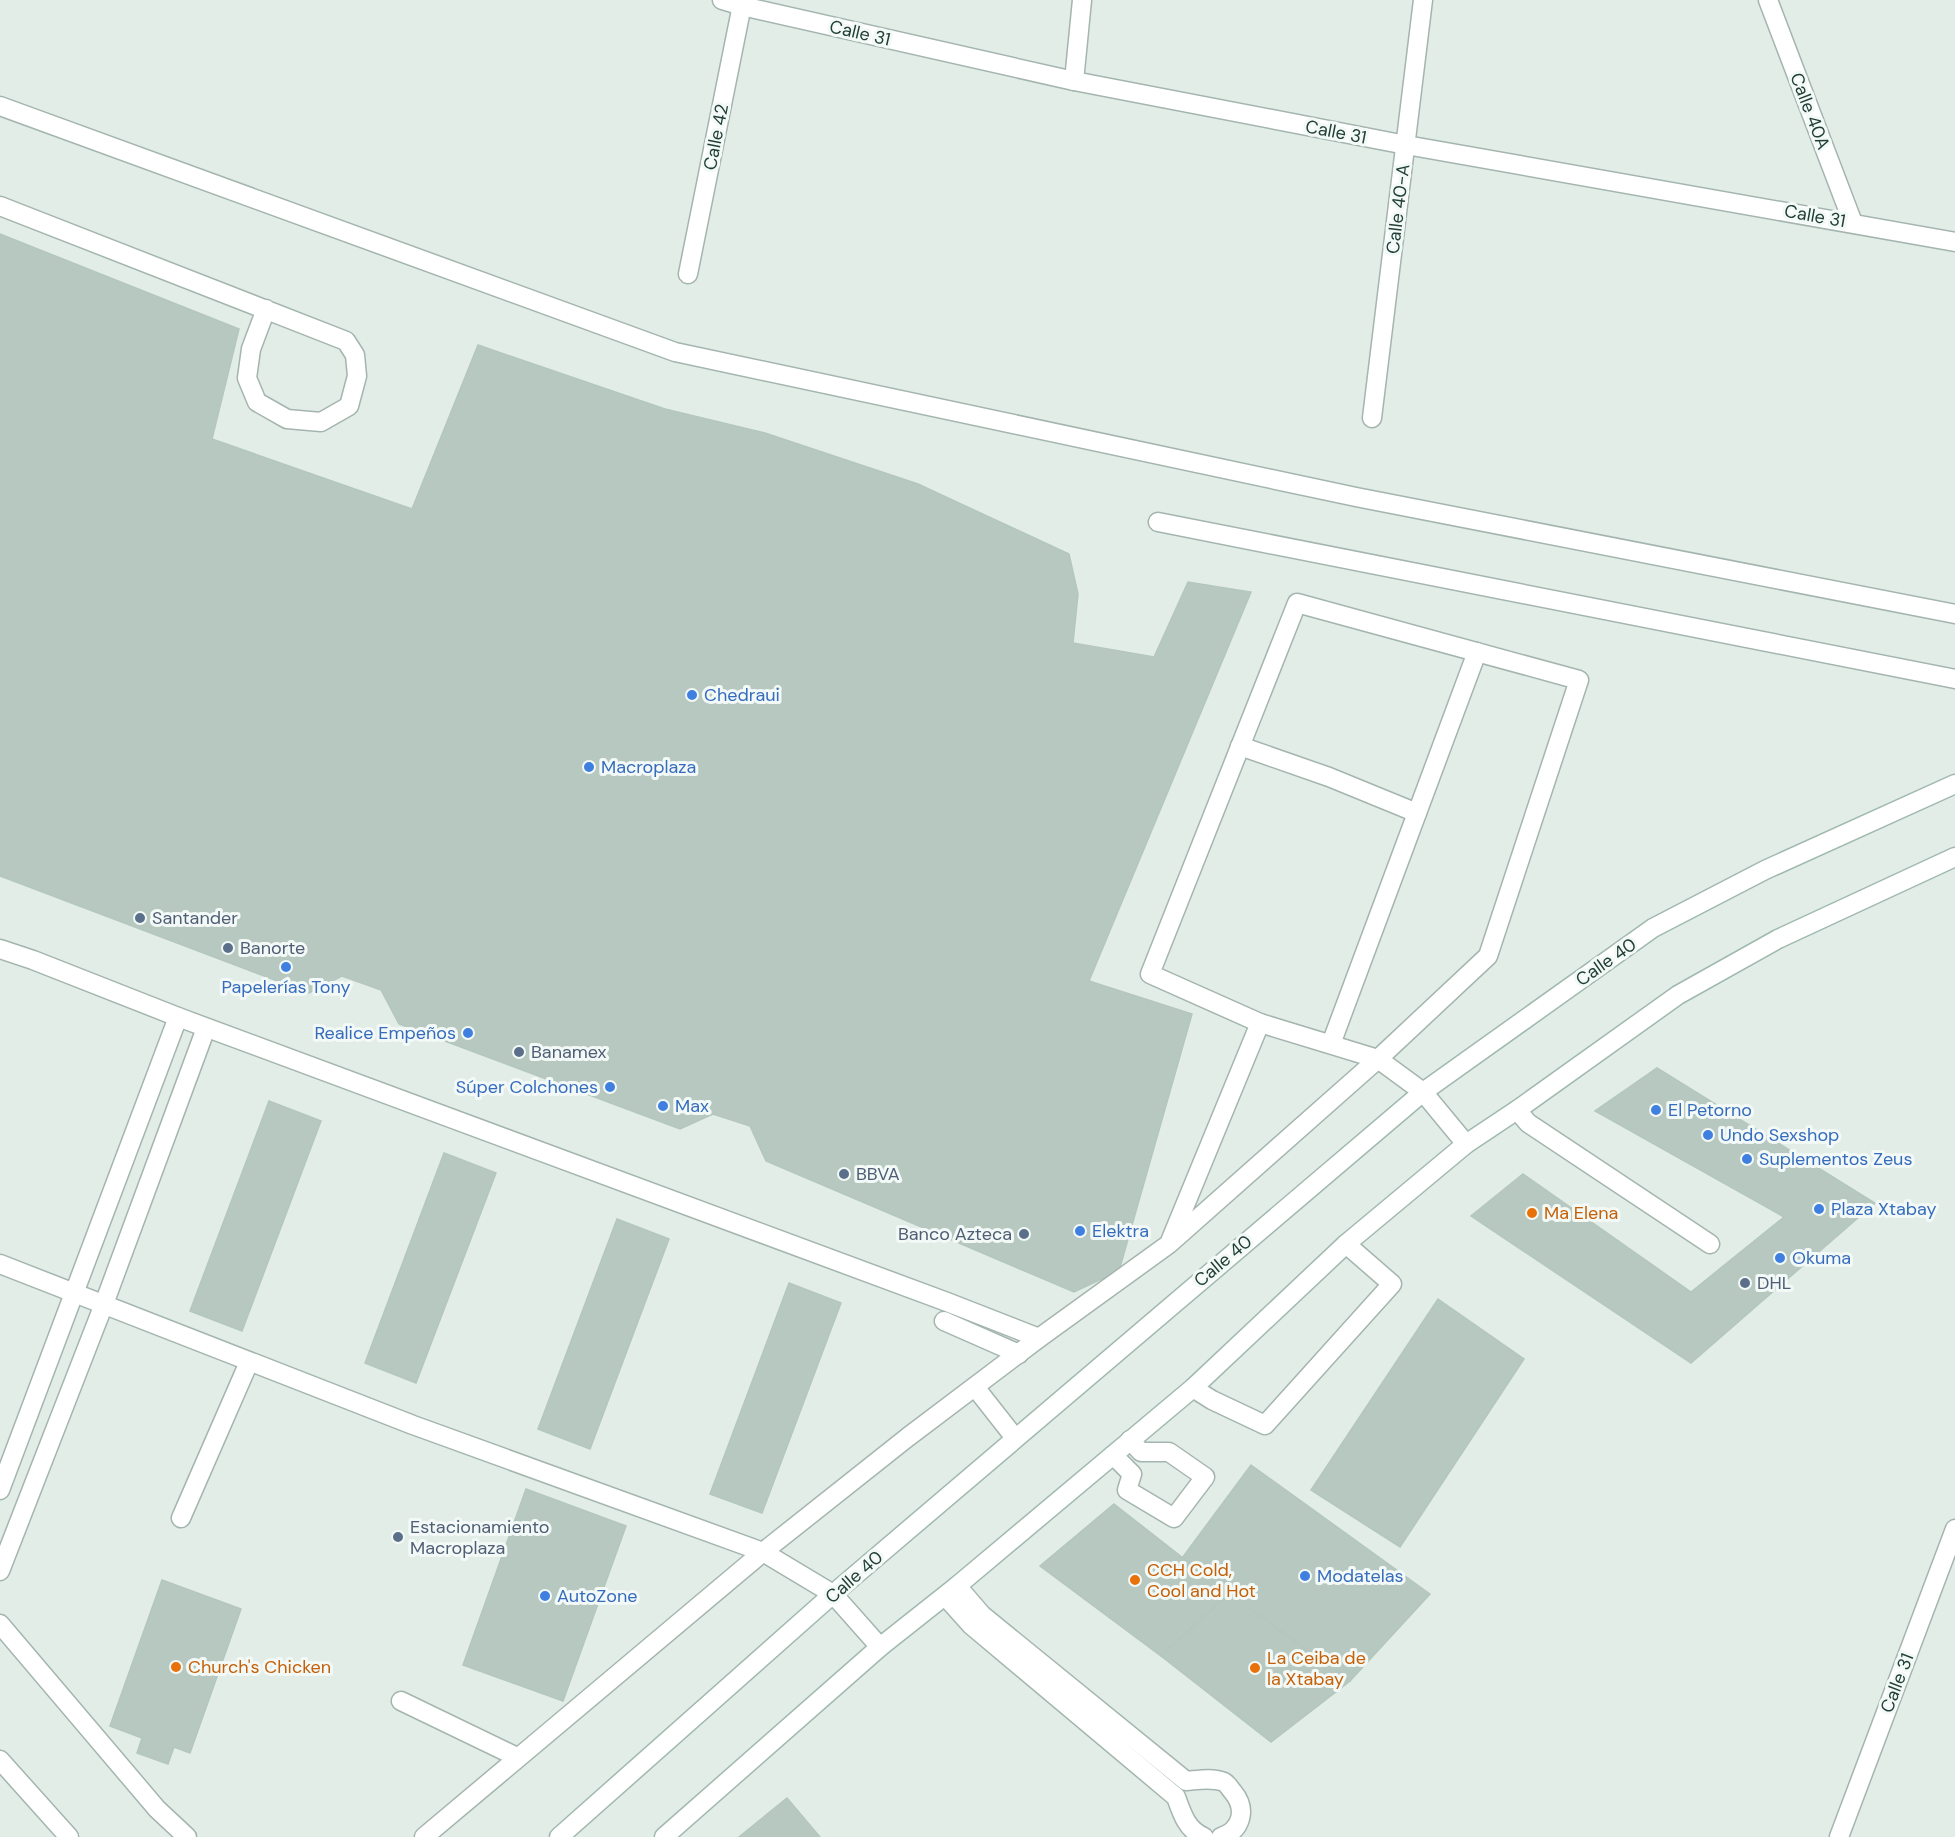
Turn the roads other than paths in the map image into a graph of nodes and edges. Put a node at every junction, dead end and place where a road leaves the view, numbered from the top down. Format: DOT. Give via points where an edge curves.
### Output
graph roads {
  1 [pos="722,0"];
  2 [pos="1082,0"];
  3 [pos="1423,0"];
  4 [pos="1768,0"];
  5 [pos="743,3"];
  6 [pos="1074,81"];
  7 [pos="0,106"];
  8 [pos="1406,145"];
  9 [pos="0,206"];
  10 [pos="1852,223"];
  11 [pos="1955,242"];
  12 [pos="688,274"];
  13 [pos="266,309"];
  14 [pos="1372,418"];
  15 [pos="1158,522"];
  16 [pos="1955,614"];
  17 [pos="1477,652"];
  18 [pos="1955,679"];
  19 [pos="1240,746"];
  20 [pos="1955,784"];
  21 [pos="1417,813"];
  22 [pos="1955,857"];
  23 [pos="0,949"];
  24 [pos="178,1017"];
  25 [pos="1260,1023"];
  26 [pos="206,1028"];
  27 [pos="1331,1044"];
  28 [pos="1378,1059"];
  29 [pos="1423,1092"];
  30 [pos="1517,1110"];
  31 [pos="1466,1144"];
  32 [pos="1169,1244"];
  33 [pos="1346,1244"];
  34 [pos="1710,1244"];
  35 [pos="0,1264"];
  36 [pos="75,1292"];
  37 [pos="104,1304"];
  38 [pos="944,1321"];
  39 [pos="1039,1338"];
  40 [pos="1018,1354"];
  41 [pos="249,1362"];
  42 [pos="975,1387"];
  43 [pos="1193,1388"];
  44 [pos="1016,1438"];
  45 [pos="1130,1440"];
  46 [pos="1113,1455"];
  47 [pos="0,1490"];
  48 [pos="181,1518"];
  49 [pos="1955,1529"];
  50 [pos="763,1552"];
  51 [pos="0,1571"];
  52 [pos="951,1591"];
  53 [pos="833,1594"];
  54 [pos="0,1624"];
  55 [pos="880,1647"];
  56 [pos="401,1701"];
  57 [pos="517,1757"];
  58 [pos="0,1760"];
  59 [pos="69,1837"];
  60 [pos="187,1837"];
  61 [pos="424,1837"];
  62 [pos="559,1837"];
  63 [pos="664,1837"];
  64 [pos="1204,1837"];
  65 [pos="1221,1837"];
  66 [pos="1839,1837"];
  1 -- 5 [label="street, Calle 31"];
  2 -- 6 [label="street"];
  3 -- 8 [label="street, Calle 40-A"];
  4 -- 10 [label="street, Calle 40A"];
  5 -- 6 [label="street, Calle 31"];
  5 -- 12 [label="street, Calle 42"];
  6 -- 8 [label="street, Calle 31"];
  7 -- 16 [label="street" via="675,352 1356,497"];
  8 -- 10 [label="street, Calle 31"];
  8 -- 14 [label="street, Calle 40-A"];
  9 -- 13 [label="street"];
  10 -- 11 [label="street, Calle 31"];
  13 -- 13 [label="street" via="346,341 355,355 357,376 348,406 321,422 287,419 256,402 247,378 251,349"];
  15 -- 18 [label="street"];
  17 -- 19 [label="street" via="1298,603"];
  17 -- 21 [label="street"];
  17 -- 28 [label="street" via="1579,680 1488,956"];
  19 -- 21 [label="street"];
  19 -- 25 [label="street" via="1150,974"];
  20 -- 29 [label="street, Calle 40" via="1765,870 1653,928"];
  21 -- 27 [label="street"];
  22 -- 30 [label="street" via="1778,939 1678,995"];
  23 -- 24 [label="street"];
  24 -- 26 [label="street"];
  24 -- 36 [label="street"];
  25 -- 27 [label="street"];
  25 -- 32 [label="street"];
  26 -- 37 [label="street"];
  26 -- 39 [label="street"];
  27 -- 28 [label="street"];
  28 -- 29 [label="street"];
  28 -- 32 [label="street"];
  29 -- 31 [label="street"];
  29 -- 44 [label="street, Calle 40"];
  30 -- 31 [label="street"];
  30 -- 34 [label="street" via="1528,1124"];
  31 -- 33 [label="street"];
  32 -- 39 [label="street"];
  33 -- 43 [label="street"];
  33 -- 43 [label="street" via="1392,1284 1265,1425"];
  35 -- 36 [label="street"];
  36 -- 37 [label="street"];
  36 -- 47 [label="street"];
  37 -- 41 [label="street"];
  37 -- 51 [label="street"];
  38 -- 40 [label="street"];
  39 -- 40 [label="street"];
  40 -- 42 [label="street"];
  41 -- 48 [label="street"];
  41 -- 50 [label="street"];
  42 -- 44 [label="street"];
  42 -- 50 [label="street"];
  43 -- 45 [label="street"];
  44 -- 53 [label="street, Calle 40"];
  45 -- 46 [label="street"];
  45 -- 46 [label="street" via="1141,1452 1169,1452 1204,1477 1174,1518 1127,1490 1132,1474"];
  46 -- 52 [label="street"];
  49 -- 66 [label="street, Calle 31"];
  50 -- 53 [label="street"];
  50 -- 57 [label="street"];
  52 -- 55 [label="street"];
  52 -- 64 [label="street" via="971,1625 1176,1797 1192,1832"];
  52 -- 65 [label="street" via="1186,1781 1210,1779 1226,1783 1240,1800 1240,1822 1230,1834"];
  53 -- 55 [label="street"];
  53 -- 62 [label="street, Calle 40"];
  54 -- 60 [label="street" via="157,1809"];
  55 -- 63 [label="street"];
  56 -- 57 [label="street"];
  57 -- 61 [label="street"];
  58 -- 59 [label="street"];
}
